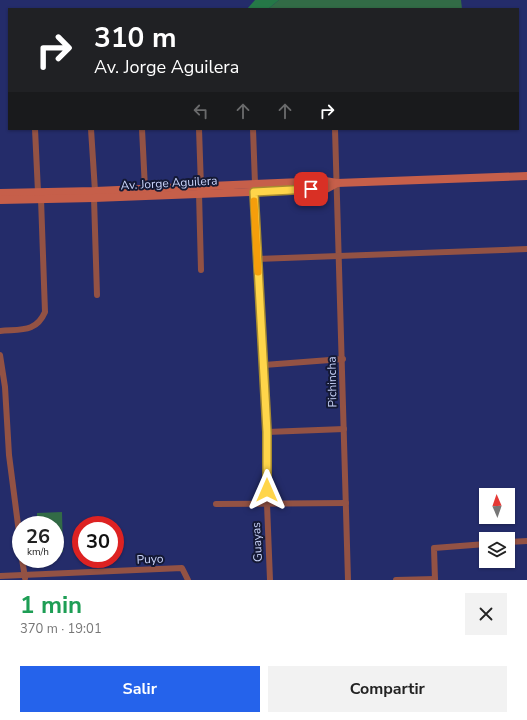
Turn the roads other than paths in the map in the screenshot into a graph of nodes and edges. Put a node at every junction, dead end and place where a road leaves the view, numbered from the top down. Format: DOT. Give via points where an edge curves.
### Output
graph roads {
  1 [pos="35,130"];
  2 [pos="91,130"];
  3 [pos="142,130"];
  4 [pos="199,130"];
  5 [pos="253,130"];
  6 [pos="335,130"];
  7 [pos="527,176"];
  8 [pos="337,183"];
  9 [pos="254,188"];
  10 [pos="145,189"];
  11 [pos="200,190"];
  12 [pos="0,193"];
  13 [pos="94,195"];
  14 [pos="40,196"];
  15 [pos="0,200"];
  16 [pos="527,249"];
  17 [pos="340,257"];
  18 [pos="257,259"];
  19 [pos="201,270"];
  20 [pos="97,295"];
  21 [pos="0,331"];
  22 [pos="0,355"];
  23 [pos="343,359"];
  24 [pos="264,365"];
  25 [pos="344,429"];
  26 [pos="267,432"];
  27 [pos="346,503"];
  28 [pos="216,504"];
  29 [pos="267,504"];
  30 [pos="17,516"];
  31 [pos="527,541"];
  32 [pos="515,542"];
  33 [pos="479,545"];
  34 [pos="23,568"];
  35 [pos="103,573"];
  36 [pos="0,576"];
  37 [pos="25,578"];
  38 [pos="103,580"];
  39 [pos="188,580"];
  40 [pos="270,580"];
  41 [pos="348,580"];
  42 [pos="396,580"];
  43 [pos="435,580"];
  1 -- 14 [label="street"];
  2 -- 13 [label="street"];
  3 -- 10 [label="street"];
  4 -- 11 [label="street"];
  5 -- 9 [label="street, Guayas"];
  6 -- 8 [label="street, Pichincha"];
  7 -- 8 [label="street, Av. Jorge Aguilera"];
  8 -- 9 [label="street, Av. Jorge Aguilera" via="326,189"];
  8 -- 17 [label="street, Pichincha"];
  9 -- 11 [label="street, Av. Jorge Aguilera"];
  9 -- 18 [label="street, Guayas"];
  10 -- 11 [label="street, Av. Jorge Aguilera"];
  10 -- 13 [label="street, Av. Jorge Aguilera"];
  11 -- 13 [label="street, Av. Jorge Aguilera"];
  11 -- 19 [label="street"];
  12 -- 14 [label="street, Av. Jorge Aguilera"];
  13 -- 14 [label="street, Av. Jorge Aguilera"];
  13 -- 20 [label="street"];
  14 -- 15 [label="street, Av. Jorge Aguilera"];
  14 -- 21 [label="street" via="45,312 41,323 33,328"];
  16 -- 17 [label="street"];
  17 -- 18 [label="street"];
  17 -- 23 [label="street, Pichincha"];
  18 -- 24 [label="street, Guayas"];
  22 -- 30 [label="street"];
  23 -- 24 [label="street"];
  23 -- 25 [label="street, Pichincha"];
  24 -- 26 [label="street, Guayas"];
  25 -- 26 [label="street"];
  25 -- 27 [label="street, Pichincha"];
  26 -- 29 [label="street, Guayas"];
  27 -- 29 [label="street"];
  27 -- 41 [label="street, Pichincha"];
  28 -- 29 [label="street"];
  29 -- 40 [label="street, Guayas"];
  31 -- 32 [label="street"];
  33 -- 43 [label="street" via="434,548"];
  34 -- 37 [label="street"];
  35 -- 37 [label="street, Puyo"];
  35 -- 38 [label="street"];
  35 -- 39 [label="street, Puyo" via="182,568"];
  36 -- 37 [label="street, Puyo"];
  42 -- 43 [label="street"];
}
